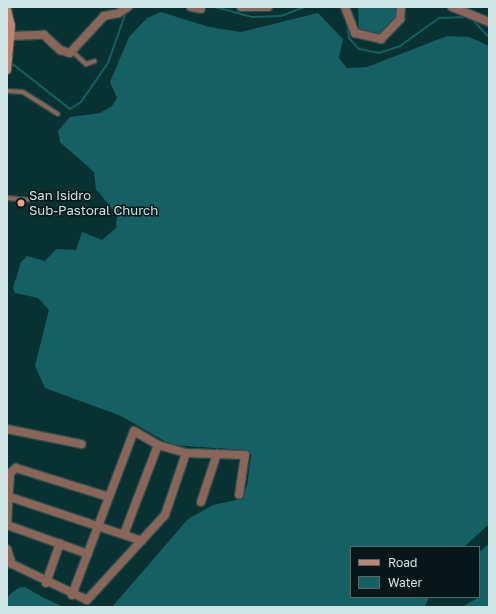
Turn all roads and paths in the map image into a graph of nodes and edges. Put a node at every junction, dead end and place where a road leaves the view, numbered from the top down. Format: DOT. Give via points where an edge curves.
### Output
graph roads {
  1 [pos="128,7"];
  2 [pos="191,7"];
  3 [pos="241,7"];
  4 [pos="268,7"];
  5 [pos="345,7"];
  6 [pos="401,7"];
  7 [pos="452,7"];
  8 [pos="7,9"];
  9 [pos="201,9"];
  10 [pos="9,21"];
  11 [pos="489,22"];
  12 [pos="11,36"];
  13 [pos="73,52"];
  14 [pos="96,61"];
  15 [pos="7,70"];
  16 [pos="7,91"];
  17 [pos="58,114"];
  18 [pos="7,198"];
  19 [pos="28,200"];
  20 [pos="7,428"];
  21 [pos="81,444"];
  22 [pos="158,445"];
  23 [pos="186,453"];
  24 [pos="217,454"];
  25 [pos="239,496"];
  26 [pos="109,497"];
  27 [pos="8,499"];
  28 [pos="201,502"];
  29 [pos="7,525"];
  30 [pos="98,526"];
  31 [pos="124,534"];
  32 [pos="142,540"];
  33 [pos="60,543"];
  34 [pos="7,549"];
  35 [pos="88,554"];
  36 [pos="46,582"];
  37 [pos="72,595"];
  1 -- 13 [label="street" via="119,13 104,16"];
  2 -- 9 [label="street"];
  3 -- 4 [label="street"];
  5 -- 6 [label="street" via="355,33 381,39 400,19"];
  7 -- 11 [label="street"];
  8 -- 10 [label="main road"];
  10 -- 12 [label="main road"];
  12 -- 13 [label="street" via="44,35 60,50"];
  12 -- 15 [label="main road"];
  13 -- 14 [label="lane" via="86,64"];
  16 -- 17 [label="lane" via="23,92"];
  18 -- 19 [label="lane"];
  20 -- 21 [label="street"];
  22 -- 23 [label="street"];
  22 -- 26 [label="street" via="134,431"];
  22 -- 31 [label="street"];
  23 -- 24 [label="street"];
  23 -- 32 [label="street" via="165,515"];
  24 -- 25 [label="street" via="245,455"];
  24 -- 28 [label="street"];
  26 -- 27 [label="street" via="20,468 10,473"];
  26 -- 30 [label="street"];
  27 -- 29 [label="street"];
  27 -- 30 [label="street"];
  29 -- 33 [label="street"];
  30 -- 31 [label="street"];
  30 -- 35 [label="street"];
  31 -- 32 [label="street"];
  32 -- 37 [label="street" via="87,600"];
  33 -- 35 [label="street"];
  33 -- 36 [label="street"];
  34 -- 36 [label="street" via="12,564"];
  35 -- 37 [label="street"];
  36 -- 37 [label="street"];
}
